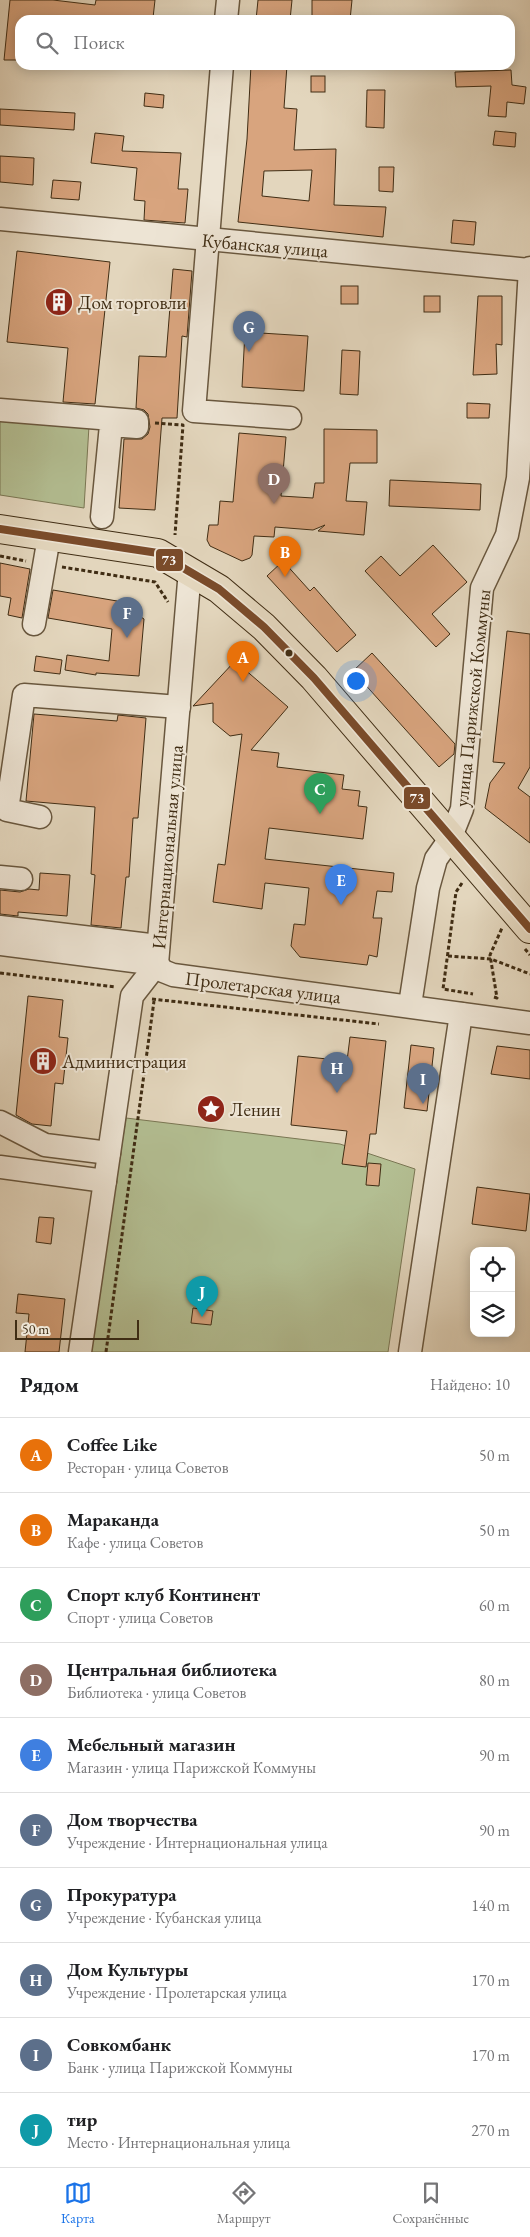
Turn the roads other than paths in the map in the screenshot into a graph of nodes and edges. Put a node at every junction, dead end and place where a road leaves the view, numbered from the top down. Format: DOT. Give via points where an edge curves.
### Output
graph roads {
  1 [pos="228,0"];
  2 [pos="226,15"];
  3 [pos="222,70"];
  4 [pos="0,219"];
  5 [pos="208,240"];
  6 [pos="530,269"];
  7 [pos="0,410"];
  8 [pos="290,418"];
  9 [pos="524,478"];
  10 [pos="102,517"];
  11 [pos="0,529"];
  12 [pos="49,537"];
  13 [pos="190,570"];
  14 [pos="34,624"];
  15 [pos="179,707"];
  16 [pos="9,738"];
  17 [pos="40,817"];
  18 [pos="450,839"];
  19 [pos="0,927"];
  20 [pos="530,929"];
  21 [pos="0,944"];
  22 [pos="158,955"];
  23 [pos="410,1005"];
  24 [pos="461,1014"];
  25 [pos="530,1023"];
  26 [pos="0,1122"];
  27 [pos="109,1153"];
  28 [pos="0,1168"];
  29 [pos="105,1181"];
  30 [pos="80,1352"];
  31 [pos="410,1352"];
  1 -- 2 [label="street"];
  3 -- 5 [label="street"];
  4 -- 5 [label="street, Кубанская улица"];
  5 -- 6 [label="street, Кубанская улица"];
  5 -- 8 [label="street" via="194,411"];
  6 -- 9 [label="street, улица Парижской Коммуны"];
  7 -- 10 [label="street" via="137,421 137,427 111,425"];
  9 -- 18 [label="street, улица Парижской Коммуны" via="507,535 482,588 462,810"];
  11 -- 12 [label="main road"];
  12 -- 13 [label="main road" via="158,553"];
  12 -- 14 [label="street"];
  13 -- 15 [label="street, Интернациональная улица"];
  13 -- 18 [label="main road" via="219,588 264,627 314,678"];
  15 -- 16 [label="street" via="24,695"];
  15 -- 22 [label="street, Интернациональная улица"];
  16 -- 17 [label="street" via="7,810"];
  18 -- 20 [label="main road"];
  18 -- 23 [label="street, улица Парижской Коммуны" via="436,859 428,888"];
  19 -- 22 [label="street"];
  21 -- 22 [label="street, Пролетарская улица"];
  22 -- 23 [label="street, Пролетарская улица" via="163,971 173,975"];
  22 -- 27 [label="street, Интернациональная улица" via="145,995 132,996"];
  23 -- 24 [label="street, Пролетарская улица"];
  24 -- 25 [label="street, Пролетарская улица"];
  24 -- 31 [label="street"];
  26 -- 27 [label="street" via="45,1145"];
  27 -- 29 [label="street, Интернациональная улица"];
  28 -- 29 [label="street"];
  29 -- 30 [label="street, Интернациональная улица"];
}
